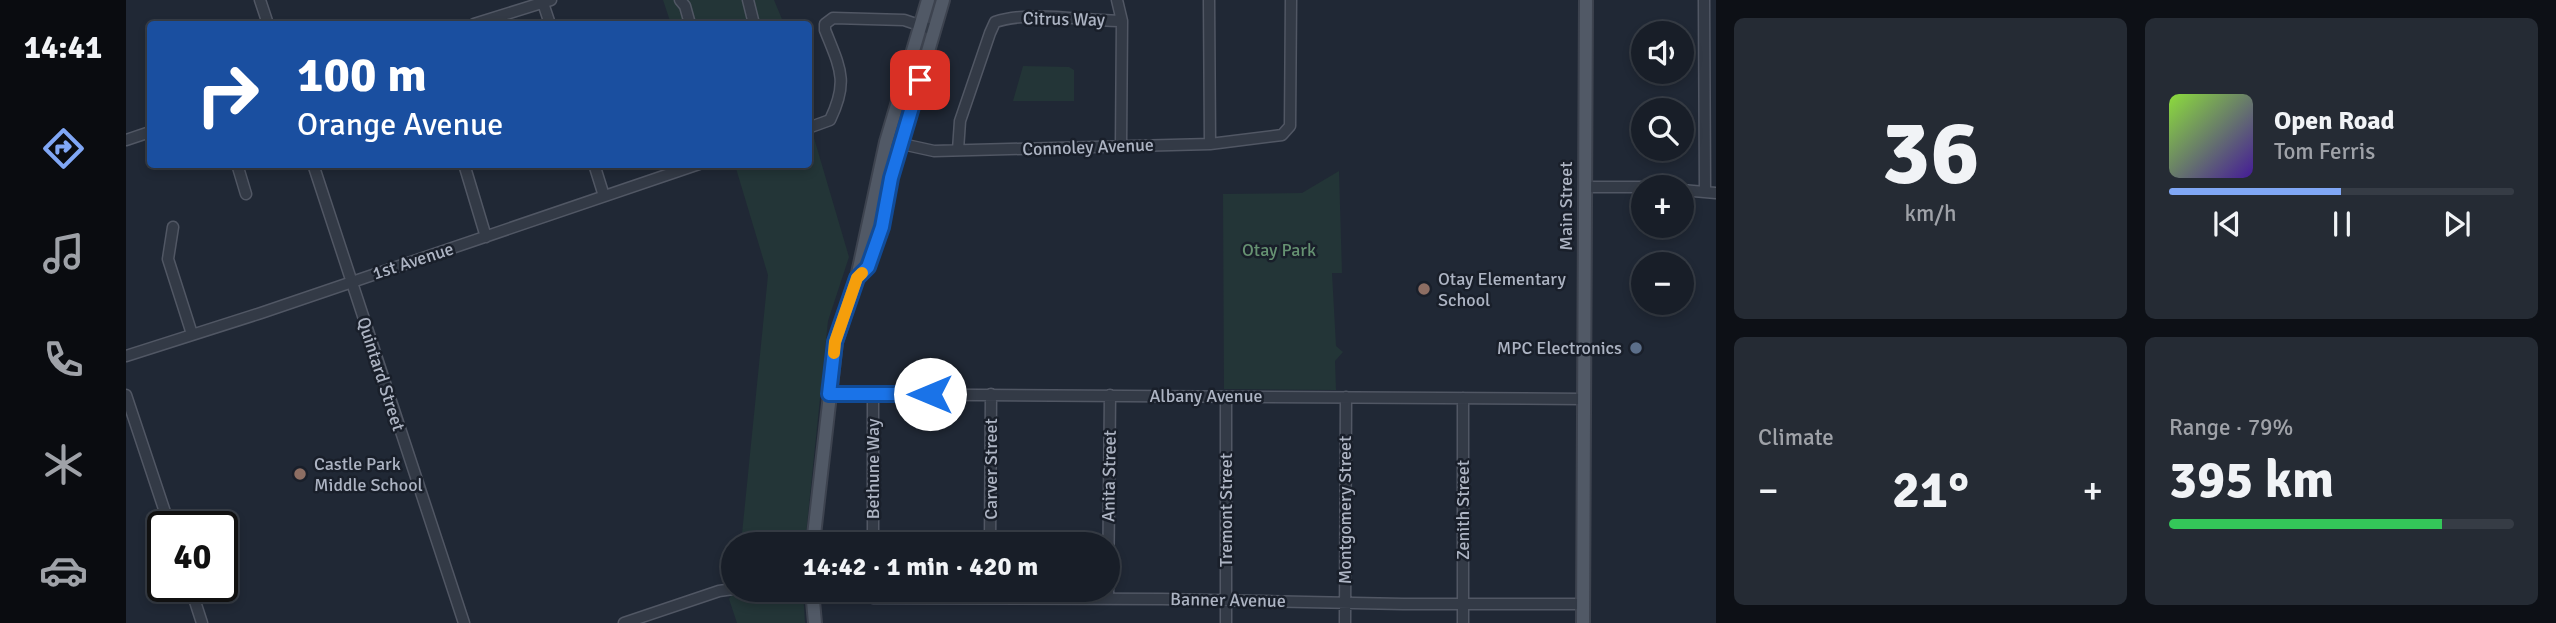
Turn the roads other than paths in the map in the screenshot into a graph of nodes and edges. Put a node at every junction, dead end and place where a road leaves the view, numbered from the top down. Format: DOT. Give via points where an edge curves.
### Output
graph roads {
  1 [pos="260,0"];
  2 [pos="680,0"];
  3 [pos="748,0"];
  4 [pos="928,0"];
  5 [pos="943,0"];
  6 [pos="1117,0"];
  7 [pos="1209,0"];
  8 [pos="1291,0"];
  9 [pos="1586,0"];
  10 [pos="1703,0"];
  11 [pos="547,1"];
  12 [pos="267,21"];
  13 [pos="484,21"];
  14 [pos="550,21"];
  15 [pos="689,21"];
  16 [pos="753,21"];
  17 [pos="1122,21"];
  18 [pos="920,25"];
  19 [pos="934,30"];
  20 [pos="812,127"];
  21 [pos="147,133"];
  22 [pos="127,137"];
  23 [pos="887,139"];
  24 [pos="902,144"];
  25 [pos="1210,144"];
  26 [pos="1122,146"];
  27 [pos="958,150"];
  28 [pos="238,168"];
  29 [pos="314,168"];
  30 [pos="465,168"];
  31 [pos="595,168"];
  32 [pos="687,168"];
  33 [pos="1584,187"];
  34 [pos="1631,187"];
  35 [pos="1694,191"];
  36 [pos="1704,192"];
  37 [pos="1716,193"];
  38 [pos="246,194"];
  39 [pos="604,197"];
  40 [pos="173,226"];
  41 [pos="486,237"];
  42 [pos="857,278"];
  43 [pos="351,281"];
  44 [pos="192,334"];
  45 [pos="126,356"];
  46 [pos="829,394"];
  47 [pos="873,394"];
  48 [pos="991,394"];
  49 [pos="126,395"];
  50 [pos="1110,395"];
  51 [pos="1226,397"];
  52 [pos="1346,397"];
  53 [pos="1463,398"];
  54 [pos="1583,399"];
  55 [pos="165,511"];
  56 [pos="814,532"];
  57 [pos="873,532"];
  58 [pos="990,532"];
  59 [pos="1109,532"];
  60 [pos="721,591"];
  61 [pos="1120,599"];
  62 [pos="1226,601"];
  63 [pos="195,602"];
  64 [pos="813,602"];
  65 [pos="1345,603"];
  66 [pos="1464,604"];
  67 [pos="1583,604"];
  68 [pos="202,623"];
  69 [pos="464,623"];
  70 [pos="624,623"];
  71 [pos="815,623"];
  72 [pos="1226,623"];
  73 [pos="1345,623"];
  74 [pos="1463,623"];
  75 [pos="1583,623"];
  1 -- 12 [label="street"];
  2 -- 15 [label="street"];
  3 -- 16 [label="street"];
  4 -- 18 [label="main road"];
  5 -- 19 [label="main road"];
  6 -- 17 [label="street"];
  7 -- 25 [label="street"];
  8 -- 25 [label="street, Connoley Avenue" via="1287,132"];
  9 -- 33 [label="main road, Main Street"];
  10 -- 36 [label="street"];
  11 -- 13 [label="street"];
  11 -- 14 [label="street"];
  17 -- 26 [label="street"];
  17 -- 27 [label="street, Citrus Way" via="1032,17 995,22 960,121"];
  18 -- 19 [label="street"];
  18 -- 20 [label="street" via="904,20 833,18 825,24 841,73 839,104 830,120"];
  18 -- 23 [label="main road"];
  19 -- 24 [label="main road"];
  21 -- 22 [label="street"];
  23 -- 24 [label="main road"];
  23 -- 42 [label="main road"];
  24 -- 27 [label="street, Connoley Avenue" via="934,151"];
  24 -- 42 [label="main road" via="882,227 868,267"];
  25 -- 26 [label="street, Connoley Avenue"];
  26 -- 27 [label="street, Connoley Avenue"];
  28 -- 38 [label="street"];
  29 -- 43 [label="street, Quintard Street"];
  30 -- 41 [label="street"];
  31 -- 39 [label="street"];
  32 -- 39 [label="street, 1st Avenue"];
  33 -- 34 [label="street"];
  33 -- 54 [label="main road, Main Street"];
  35 -- 36 [label="street"];
  36 -- 37 [label="street"];
  39 -- 41 [label="street, 1st Avenue"];
  40 -- 44 [label="street" via="168,259"];
  41 -- 43 [label="street, 1st Avenue"];
  42 -- 46 [label="main road" via="835,342"];
  43 -- 44 [label="street, 1st Avenue"];
  43 -- 69 [label="street, Quintard Street"];
  44 -- 45 [label="street, 1st Avenue"];
  46 -- 47 [label="street, Albany Avenue"];
  46 -- 56 [label="main road"];
  47 -- 48 [label="street, Albany Avenue"];
  47 -- 57 [label="street, Bethune Way"];
  48 -- 50 [label="street, Albany Avenue"];
  48 -- 58 [label="street, Carver Street"];
  49 -- 55 [label="street"];
  50 -- 51 [label="street, Albany Avenue"];
  50 -- 59 [label="street, Anita Street"];
  51 -- 52 [label="street, Albany Avenue"];
  51 -- 62 [label="street, Tremont Street"];
  52 -- 53 [label="street, Albany Avenue"];
  52 -- 65 [label="street, Montgomery Street"];
  53 -- 54 [label="street, Albany Avenue"];
  53 -- 66 [label="street, Zenith Street"];
  54 -- 67 [label="main road, Main Street"];
  60 -- 70 [label="street"];
  61 -- 62 [label="street, Banner Avenue"];
  62 -- 65 [label="street, Banner Avenue"];
  62 -- 72 [label="street, Tremont Street"];
  63 -- 68 [label="street"];
  64 -- 71 [label="main road"];
  65 -- 66 [label="street, Banner Avenue"];
  65 -- 73 [label="street, Montgomery Street"];
  66 -- 67 [label="street, Banner Avenue"];
  66 -- 74 [label="street, Zenith Street"];
  67 -- 75 [label="main road, Main Street"];
}
